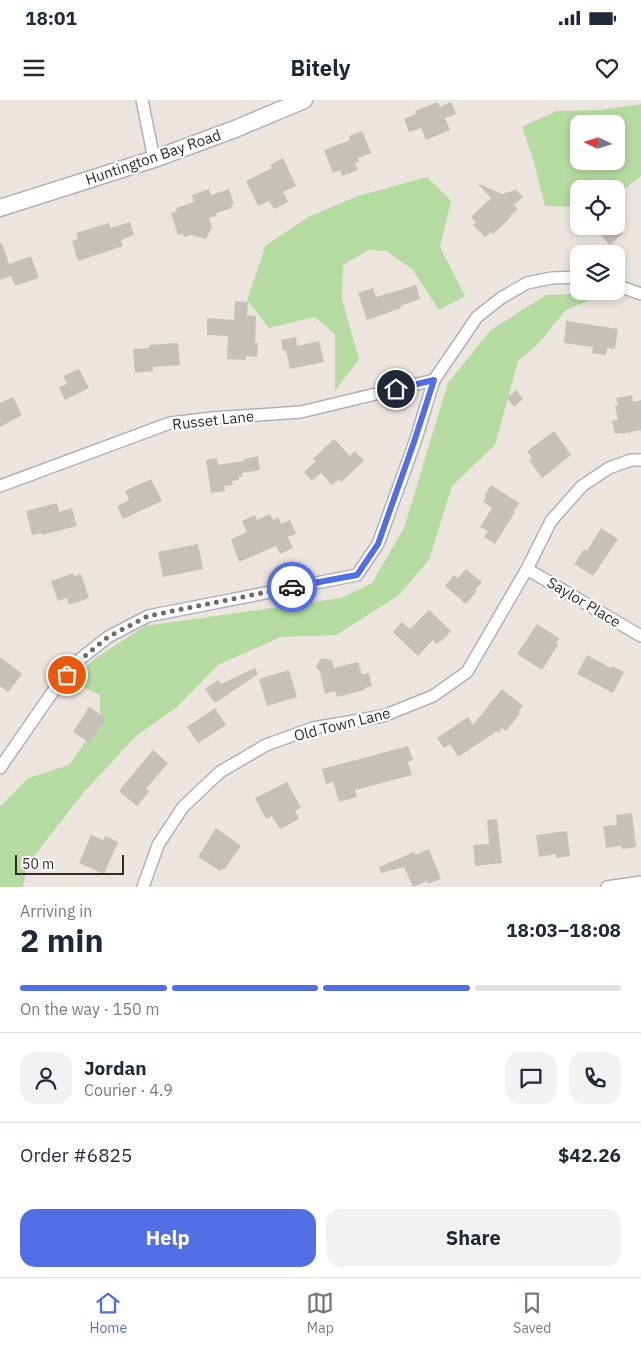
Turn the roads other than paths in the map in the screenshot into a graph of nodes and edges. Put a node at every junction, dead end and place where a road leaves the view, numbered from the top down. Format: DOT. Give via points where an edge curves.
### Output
graph roads {
  1 [pos="142,100"];
  2 [pos="304,100"];
  3 [pos="154,159"];
  4 [pos="0,208"];
  5 [pos="570,277"];
  6 [pos="625,288"];
  7 [pos="641,294"];
  8 [pos="434,380"];
  9 [pos="641,460"];
  10 [pos="0,486"];
  11 [pos="527,568"];
  12 [pos="641,636"];
  13 [pos="0,768"];
  14 [pos="641,882"];
  15 [pos="143,887"];
  16 [pos="606,887"];
  1 -- 3 [label="street"];
  2 -- 3 [label="street, Huntington Bay Road"];
  3 -- 4 [label="street, Huntington Bay Road"];
  5 -- 8 [label="street" via="527,284 501,298 477,317"];
  6 -- 7 [label="street"];
  8 -- 10 [label="street, Russet Lane" via="301,412 170,423"];
  8 -- 13 [label="street" via="378,544 357,575 148,616 108,637 80,660 54,690"];
  9 -- 11 [label="street, Old Town Lane" via="609,468 582,486 551,521"];
  11 -- 12 [label="street, Saylor Place"];
  11 -- 15 [label="street, Old Town Lane" via="467,672 433,696 382,716 313,728 266,745 220,772 183,807 158,845"];
  14 -- 16 [label="street"];
}
